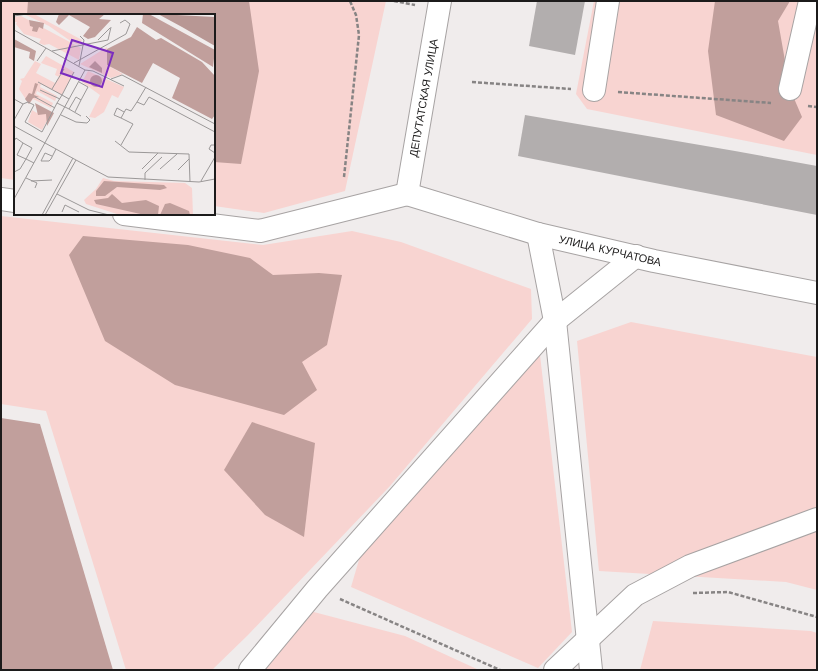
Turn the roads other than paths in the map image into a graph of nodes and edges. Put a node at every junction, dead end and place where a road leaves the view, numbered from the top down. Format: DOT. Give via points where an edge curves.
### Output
graph roads {
  1 [pos="440,1"];
  2 [pos="608,1"];
  3 [pos="810,1"];
  4 [pos="594,90"];
  5 [pos="790,100"];
  6 [pos="407,194"];
  7 [pos="1,199"];
  8 [pos="14,201"];
  9 [pos="132,215"];
  10 [pos="538,234"];
  11 [pos="636,256"];
  12 [pos="817,293"];
  13 [pos="555,321"];
  14 [pos="817,519"];
  15 [pos="588,639"];
  16 [pos="250,670"];
  17 [pos="555,670"];
  18 [pos="591,670"];
  1 -- 6 [label="street, ДЕПУТАТСКАЯ УЛИЦА"];
  2 -- 4 [label="street"];
  3 -- 5 [label="street"];
  6 -- 9 [label="street" via="260,231"];
  6 -- 10 [label="street, УЛИЦА КУРЧАТОВА"];
  7 -- 8 [label="street"];
  10 -- 11 [label="street, УЛИЦА КУРЧАТОВА"];
  10 -- 13 [label="street"];
  11 -- 12 [label="street, УЛИЦА КУРЧАТОВА"];
  11 -- 13 [label="street"];
  13 -- 15 [label="street"];
  13 -- 16 [label="street" via="317,588"];
  14 -- 15 [label="street" via="690,566 635,595"];
  15 -- 17 [label="street"];
  15 -- 18 [label="street"];
}
